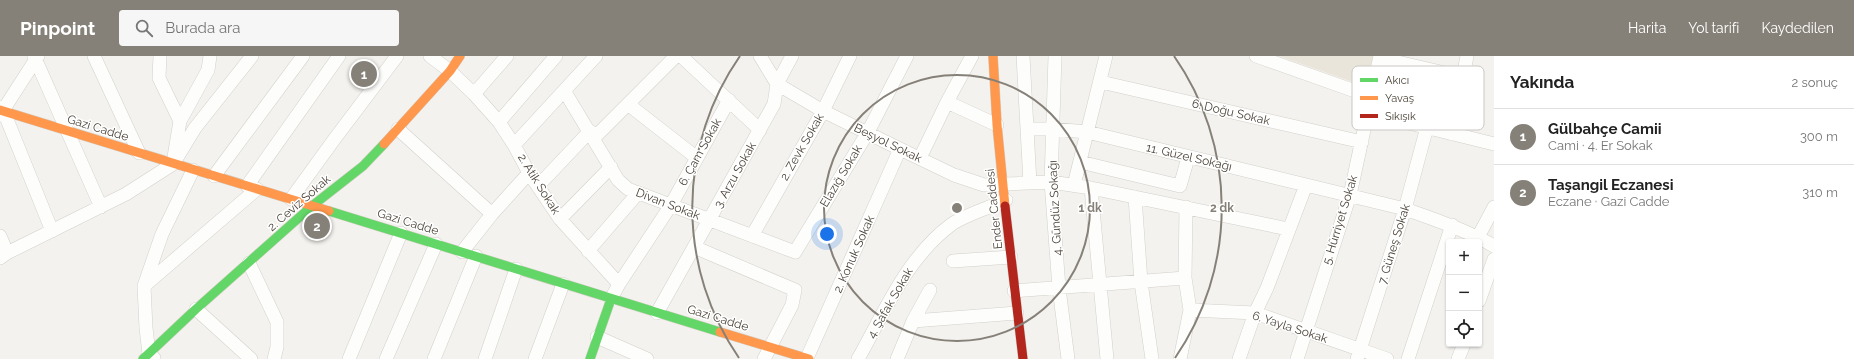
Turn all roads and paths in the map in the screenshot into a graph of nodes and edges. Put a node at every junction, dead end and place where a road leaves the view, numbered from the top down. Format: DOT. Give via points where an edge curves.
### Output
graph roads {
  1 [pos="94,56"];
  2 [pos="160,56"];
  3 [pos="210,56"];
  4 [pos="252,56"];
  5 [pos="303,56"];
  6 [pos="339,56"];
  7 [pos="397,56"];
  8 [pos="430,56"];
  9 [pos="460,56"];
  10 [pos="507,56"];
  11 [pos="556,56"];
  12 [pos="596,56"];
  13 [pos="676,56"];
  14 [pos="681,56"];
  15 [pos="760,56"];
  16 [pos="792,56"];
  17 [pos="850,56"];
  18 [pos="907,56"];
  19 [pos="972,56"];
  20 [pos="994,56"];
  21 [pos="1023,56"];
  22 [pos="1055,56"];
  23 [pos="1106,56"];
  24 [pos="1256,56"];
  25 [pos="1467,56"];
  26 [pos="36,57"];
  27 [pos="1380,57"];
  28 [pos="1417,66"];
  29 [pos="1465,66"];
  30 [pos="450,71"];
  31 [pos="1101,82"];
  32 [pos="777,84"];
  33 [pos="1352,90"];
  34 [pos="565,92"];
  35 [pos="474,94"];
  36 [pos="729,100"];
  37 [pos="947,102"];
  38 [pos="629,105"];
  39 [pos="1,110"];
  40 [pos="823,111"];
  41 [pos="180,121"];
  42 [pos="499,122"];
  43 [pos="997,125"];
  44 [pos="398,129"];
  45 [pos="1027,129"];
  46 [pos="1054,129"];
  47 [pos="760,130"];
  48 [pos="1364,130"];
  49 [pos="1426,130"];
  50 [pos="1435,130"];
  51 [pos="1453,130"];
  52 [pos="69,132"];
  53 [pos="868,132"];
  54 [pos="1087,132"];
  55 [pos="1452,134"];
  56 [pos="592,135"];
  57 [pos="1362,142"];
  58 [pos="1494,144"];
  59 [pos="514,145"];
  60 [pos="900,149"];
  61 [pos="139,153"];
  62 [pos="697,158"];
  63 [pos="920,158"];
  64 [pos="1188,158"];
  65 [pos="1080,162"];
  66 [pos="173,164"];
  67 [pos="611,167"];
  68 [pos="193,170"];
  69 [pos="529,173"];
  70 [pos="214,176"];
  71 [pos="1051,182"];
  72 [pos="1030,183"];
  73 [pos="1306,184"];
  74 [pos="1004,185"];
  75 [pos="1074,185"];
  76 [pos="538,186"];
  77 [pos="252,188"];
  78 [pos="1091,188"];
  79 [pos="638,193"];
  80 [pos="1350,195"];
  81 [pos="1135,197"];
  82 [pos="291,199"];
  83 [pos="1006,200"];
  84 [pos="312,206"];
  85 [pos="671,206"];
  86 [pos="101,207"];
  87 [pos="1186,207"];
  88 [pos="1494,207"];
  89 [pos="1406,209"];
  90 [pos="492,214"];
  91 [pos="560,219"];
  92 [pos="709,221"];
  93 [pos="1452,225"];
  94 [pos="1288,229"];
  95 [pos="52,231"];
  96 [pos="401,233"];
  97 [pos="0,236"];
  98 [pos="752,236"];
  99 [pos="1478,237"];
  100 [pos="436,244"];
  101 [pos="1494,246"];
  102 [pos="694,247"];
  103 [pos="588,251"];
  104 [pos="462,252"];
  105 [pos="795,252"];
  106 [pos="3,256"];
  107 [pos="476,256"];
  108 [pos="1011,257"];
  109 [pos="1494,259"];
  110 [pos="953,261"];
  111 [pos="249,263"];
  112 [pos="516,269"];
  113 [pos="1185,278"];
  114 [pos="1141,282"];
  115 [pos="563,284"];
  116 [pos="619,284"];
  117 [pos="1099,285"];
  118 [pos="144,286"];
  119 [pos="1059,288"];
  120 [pos="930,290"];
  121 [pos="1014,292"];
  122 [pos="1482,293"];
  123 [pos="610,299"];
  124 [pos="196,309"];
  125 [pos="1190,310"];
  126 [pos="657,313"];
  127 [pos="1017,313"];
  128 [pos="1255,313"];
  129 [pos="913,321"];
  130 [pos="1305,331"];
  131 [pos="597,337"];
  132 [pos="770,346"];
  133 [pos="1463,347"];
  134 [pos="1359,354"];
  135 [pos="149,357"];
  136 [pos="1178,358"];
  137 [pos="251,359"];
  138 [pos="274,359"];
  139 [pos="349,359"];
  140 [pos="386,359"];
  141 [pos="434,359"];
  142 [pos="485,359"];
  143 [pos="535,359"];
  144 [pos="590,359"];
  145 [pos="648,359"];
  146 [pos="764,359"];
  147 [pos="808,359"];
  148 [pos="858,359"];
  149 [pos="897,359"];
  150 [pos="1024,359"];
  151 [pos="1068,359"];
  152 [pos="1107,359"];
  153 [pos="1152,359"];
  154 [pos="1239,359"];
  155 [pos="1297,359"];
  156 [pos="1388,359"];
  157 [pos="1408,359"];
  158 [pos="1458,359"];
  1 -- 61 [label="street"];
  2 -- 41 [label="street" via="159,78"];
  3 -- 41 [label="street" via="208,70"];
  4 -- 66 [label="street" via="195,128"];
  5 -- 70 [label="street"];
  6 -- 77 [label="street"];
  7 -- 82 [label="street"];
  8 -- 30 [label="street, 2. Atik Sokak"];
  9 -- 30 [label="main road, 2. Ceviz Sokak"];
  10 -- 35 [label="street"];
  11 -- 42 [label="street"];
  12 -- 34 [label="street"];
  13 -- 38 [label="street"];
  14 -- 36 [label="street"];
  15 -- 32 [label="street"];
  16 -- 32 [label="street, 3. Arzu Sokak"];
  17 -- 40 [label="street, 2. Zevk Sokak"];
  18 -- 53 [label="street, Elazığ Sokak"];
  19 -- 37 [label="street"];
  20 -- 43 [label="main road, Ender Caddesi"];
  21 -- 45 [label="street"];
  22 -- 46 [label="street, 4. Gündüz Sokağı"];
  23 -- 31 [label="street"];
  24 -- 33 [label="street"];
  25 -- 29 [label="street"];
  26 -- 39 [label="street"];
  26 -- 52 [label="street"];
  27 -- 28 [label="street"];
  30 -- 35 [label="street, 2. Atik Sokak"];
  30 -- 44 [label="main road, 2. Ceviz Sokak"];
  31 -- 54 [label="street"];
  31 -- 57 [label="street, 6. Doğu Sokak"];
  32 -- 40 [label="street, Beşyol Sokak"];
  32 -- 47 [label="street, 3. Arzu Sokak" via="774,104"];
  34 -- 56 [label="street, Divan Sokak"];
  34 -- 59 [label="street"];
  35 -- 42 [label="street, 2. Atik Sokak"];
  36 -- 47 [label="street"];
  36 -- 62 [label="street, 6. Çam Sokak"];
  37 -- 43 [label="street"];
  37 -- 63 [label="street"];
  38 -- 56 [label="street"];
  38 -- 62 [label="street"];
  39 -- 52 [label="main road, Gazi Cadde"];
  39 -- 95 [label="street"];
  40 -- 53 [label="street, Beşyol Sokak"];
  40 -- 98 [label="street, 2. Zevk Sokak"];
  41 -- 66 [label="street"];
  42 -- 59 [label="street, 2. Atik Sokak"];
  43 -- 74 [label="main road, Ender Caddesi"];
  44 -- 84 [label="main road, 2. Ceviz Sokak" via="363,166"];
  44 -- 90 [label="street"];
  45 -- 46 [label="street, 11. Güzel Sokağı"];
  45 -- 72 [label="street"];
  46 -- 54 [label="street, 11. Güzel Sokağı"];
  46 -- 71 [label="street, 4. Gündüz Sokağı"];
  47 -- 92 [label="street, 3. Arzu Sokak"];
  48 -- 57 [label="street, 5. Hürriyet Sokak"];
  49 -- 89 [label="street, 7. Güneş Sokak"];
  50 -- 55 [label="street"];
  51 -- 55 [label="street"];
  52 -- 61 [label="main road, Gazi Cadde"];
  52 -- 86 [label="street"];
  53 -- 60 [label="street, Beşyol Sokak"];
  53 -- 105 [label="street, Elazığ Sokak"];
  54 -- 64 [label="street, 11. Güzel Sokağı"];
  54 -- 65 [label="street"];
  55 -- 58 [label="street"];
  56 -- 67 [label="street, Divan Sokak"];
  56 -- 76 [label="street"];
  57 -- 80 [label="street, 5. Hürriyet Sokak"];
  59 -- 69 [label="street, 2. Atik Sokak"];
  60 -- 63 [label="street, Beşyol Sokak"];
  60 -- 147 [label="street, 2. Konuk Sokak"];
  61 -- 66 [label="main road, Gazi Cadde"];
  62 -- 85 [label="street, 6. Çam Sokak"];
  63 -- 74 [label="street, Beşyol Sokak" via="954,175 984,185"];
  64 -- 65 [label="street" via="1180,186"];
  64 -- 73 [label="street, 11. Güzel Sokağı"];
  65 -- 75 [label="street"];
  66 -- 68 [label="main road, Gazi Cadde"];
  66 -- 86 [label="street"];
  67 -- 79 [label="street, Divan Sokak" via="618,180 628,189"];
  67 -- 91 [label="street"];
  68 -- 70 [label="main road, Gazi Cadde"];
  68 -- 118 [label="street" via="162,234"];
  69 -- 76 [label="street, 2. Atik Sokak"];
  69 -- 90 [label="street"];
  70 -- 77 [label="main road, Gazi Cadde"];
  71 -- 72 [label="street, Beşyol Sokak"];
  71 -- 75 [label="street, Beşyol Sokak"];
  71 -- 119 [label="street, 4. Gündüz Sokağı"];
  72 -- 74 [label="street, Beşyol Sokak"];
  73 -- 80 [label="street, 11. Güzel Sokağı"];
  73 -- 94 [label="street"];
  74 -- 83 [label="main road, Ender Caddesi"];
  75 -- 78 [label="street, Beşyol Sokak"];
  76 -- 91 [label="street, 2. Atik Sokak"];
  77 -- 82 [label="main road, Gazi Cadde"];
  77 -- 118 [label="street"];
  78 -- 81 [label="street, Beşyol Sokak"];
  78 -- 117 [label="street"];
  79 -- 85 [label="street, Divan Sokak"];
  79 -- 103 [label="street"];
  80 -- 89 [label="street, 11. Güzel Sokağı"];
  80 -- 130 [label="street, 5. Hürriyet Sokak"];
  81 -- 87 [label="street, Beşyol Sokak"];
  81 -- 114 [label="street"];
  82 -- 84 [label="main road, Gazi Cadde"];
  83 -- 108 [label="main road, Ender Caddesi"];
  83 -- 148 [label="street, 4. Şafak Sokak" via="953,223 923,251 900,282"];
  84 -- 96 [label="main road, Gazi Cadde"];
  84 -- 111 [label="main road, 2. Ceviz Sokak"];
  85 -- 92 [label="street, Divan Sokak"];
  85 -- 116 [label="street, 6. Çam Sokak"];
  86 -- 95 [label="street"];
  87 -- 94 [label="street, Beşyol Sokak"];
  87 -- 113 [label="street"];
  88 -- 99 [label="street"];
  89 -- 93 [label="street, 11. Güzel Sokağı"];
  89 -- 134 [label="street, 7. Güneş Sokak"];
  90 -- 104 [label="street"];
  91 -- 103 [label="street, 2. Atik Sokak"];
  92 -- 98 [label="street, Divan Sokak"];
  92 -- 102 [label="street, 3. Arzu Sokak"];
  93 -- 99 [label="street, 11. Güzel Sokağı"];
  93 -- 157 [label="street"];
  94 -- 128 [label="street" via="1267,288"];
  95 -- 106 [label="street"];
  96 -- 100 [label="main road, Gazi Cadde"];
  96 -- 139 [label="street"];
  97 -- 106 [label="street"];
  98 -- 105 [label="street, Divan Sokak"];
  99 -- 101 [label="street, 11. Güzel Sokağı"];
  100 -- 104 [label="main road, Gazi Cadde"];
  100 -- 140 [label="street"];
  102 -- 126 [label="street, 3. Arzu Sokak"];
  102 -- 132 [label="street" via="795,290 792,305"];
  103 -- 116 [label="street, 2. Atik Sokak"];
  104 -- 107 [label="main road, Gazi Cadde"];
  107 -- 112 [label="main road, Gazi Cadde"];
  107 -- 141 [label="street"];
  108 -- 110 [label="street"];
  108 -- 121 [label="main road, Ender Caddesi"];
  109 -- 122 [label="street"];
  111 -- 124 [label="main road, 2. Ceviz Sokak"];
  111 -- 138 [label="street" via="277,322 277,347"];
  112 -- 115 [label="main road, Gazi Cadde"];
  112 -- 142 [label="street"];
  113 -- 114 [label="street"];
  113 -- 125 [label="street"];
  114 -- 117 [label="street"];
  114 -- 153 [label="street"];
  115 -- 123 [label="main road, Gazi Cadde"];
  115 -- 143 [label="street"];
  116 -- 123 [label="street"];
  117 -- 119 [label="street"];
  117 -- 152 [label="street"];
  118 -- 135 [label="street"];
  119 -- 121 [label="street"];
  119 -- 151 [label="street, 4. Gündüz Sokağı"];
  120 -- 129 [label="street"];
  121 -- 127 [label="main road, Ender Caddesi"];
  123 -- 126 [label="main road, Gazi Cadde"];
  123 -- 131 [label="main road"];
  124 -- 135 [label="main road, 2. Ceviz Sokak"];
  124 -- 137 [label="street"];
  125 -- 128 [label="street, 6. Yayla Sokak"];
  125 -- 136 [label="street"];
  126 -- 132 [label="main road, Gazi Cadde"];
  127 -- 129 [label="street"];
  127 -- 150 [label="main road, Ender Caddesi"];
  128 -- 130 [label="street, 6. Yayla Sokak"];
  128 -- 154 [label="street"];
  129 -- 149 [label="street"];
  130 -- 134 [label="street, 6. Yayla Sokak"];
  130 -- 155 [label="street, 5. Hürriyet Sokak"];
  131 -- 144 [label="main road"];
  131 -- 145 [label="street"];
  132 -- 146 [label="street"];
  132 -- 147 [label="main road, Gazi Cadde"];
  133 -- 158 [label="street"];
  134 -- 156 [label="street, 6. Yayla Sokak"];
}
